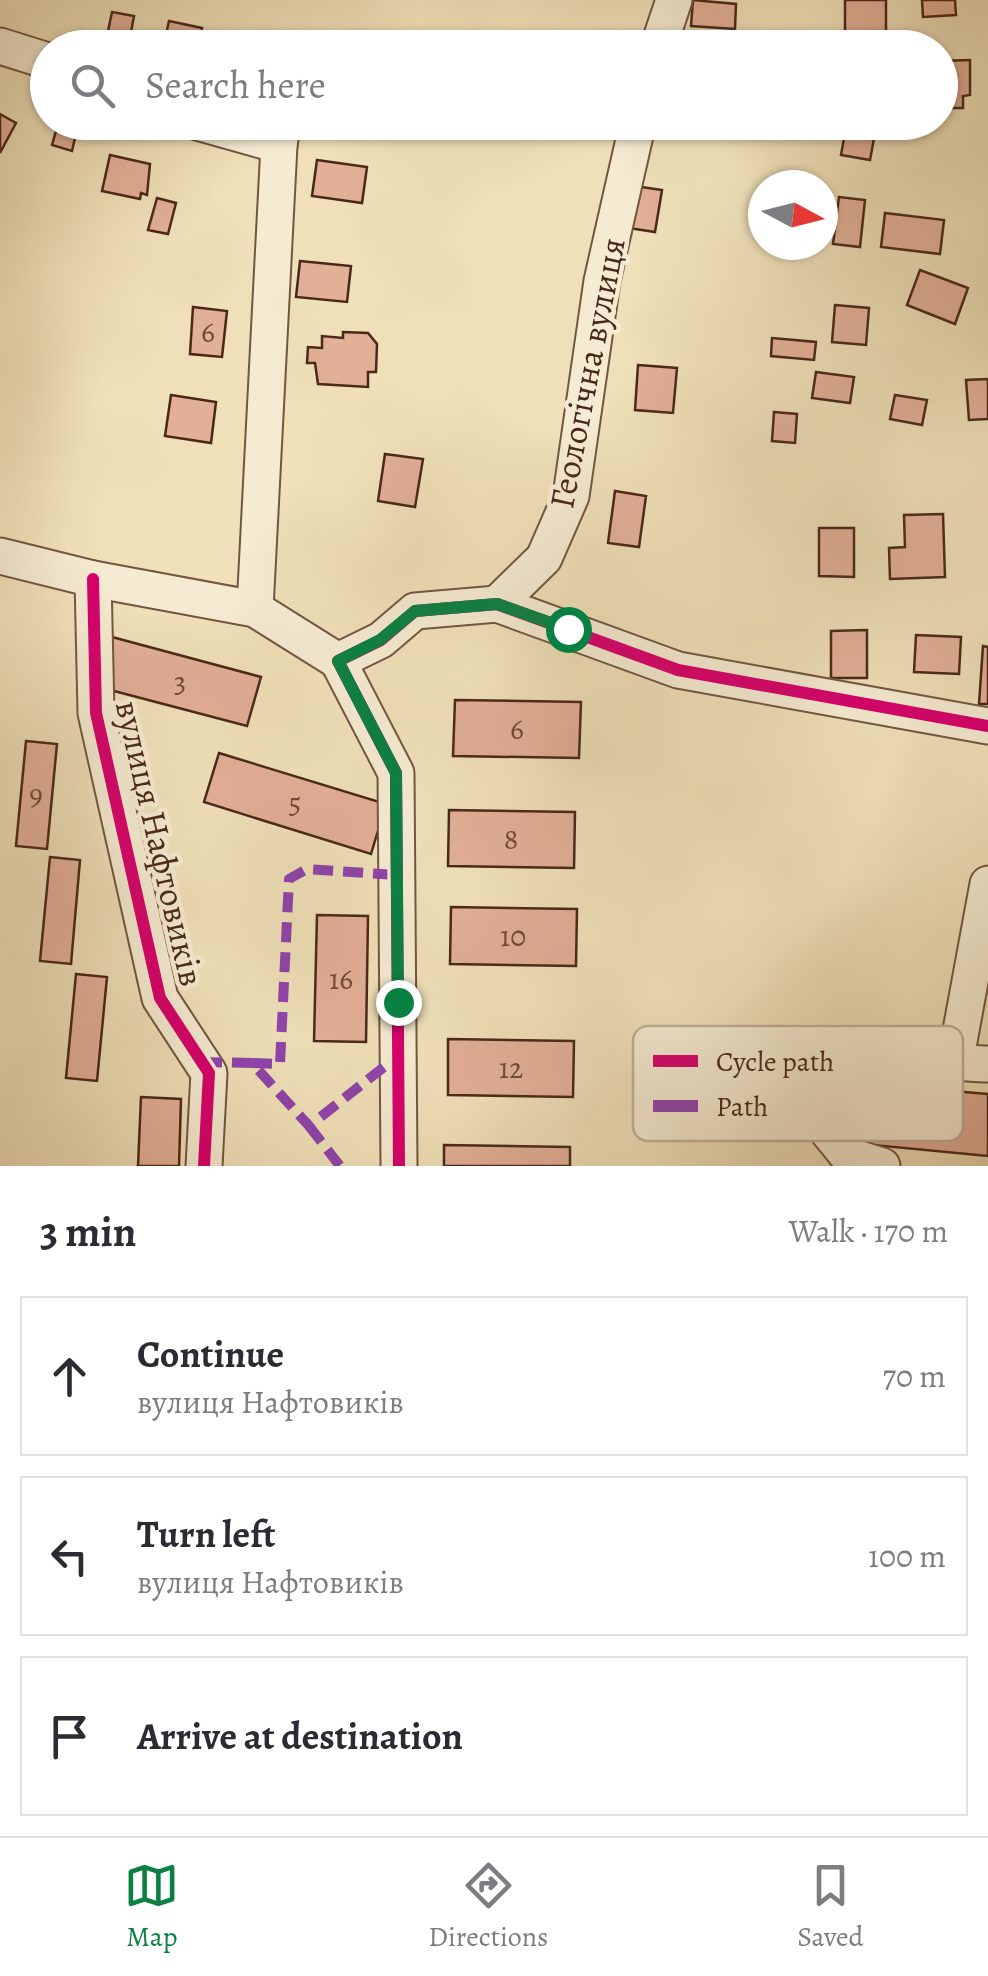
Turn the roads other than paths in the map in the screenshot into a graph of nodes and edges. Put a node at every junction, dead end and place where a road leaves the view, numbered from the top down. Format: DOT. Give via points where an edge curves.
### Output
graph roads {
  1 [pos="674,0"];
  2 [pos="664,30"];
  3 [pos="0,46"];
  4 [pos="30,55"];
  5 [pos="281,140"];
  6 [pos="634,140"];
  7 [pos="0,556"];
  8 [pos="93,579"];
  9 [pos="497,604"];
  10 [pos="255,610"];
  11 [pos="338,661"];
  12 [pos="988,726"];
  13 [pos="988,884"];
  14 [pos="971,1064"];
  15 [pos="836,1141"];
  16 [pos="204,1166"];
  17 [pos="399,1166"];
  18 [pos="882,1166"];
  1 -- 2 [label="street"];
  3 -- 4 [label="street"];
  5 -- 10 [label="street"];
  6 -- 9 [label="street, Геологічна вулиця" via="602,281 571,496 544,558"];
  7 -- 8 [label="street"];
  8 -- 10 [label="street"];
  8 -- 16 [label="street, вулиця Нафтовиків" via="96,713 160,998 209,1073"];
  9 -- 11 [label="street" via="415,611 380,640"];
  9 -- 12 [label="street" via="678,670"];
  10 -- 11 [label="street"];
  11 -- 17 [label="street" via="396,773"];
  13 -- 14 [label="street"];
  15 -- 18 [label="street" via="847,1154"];
}
